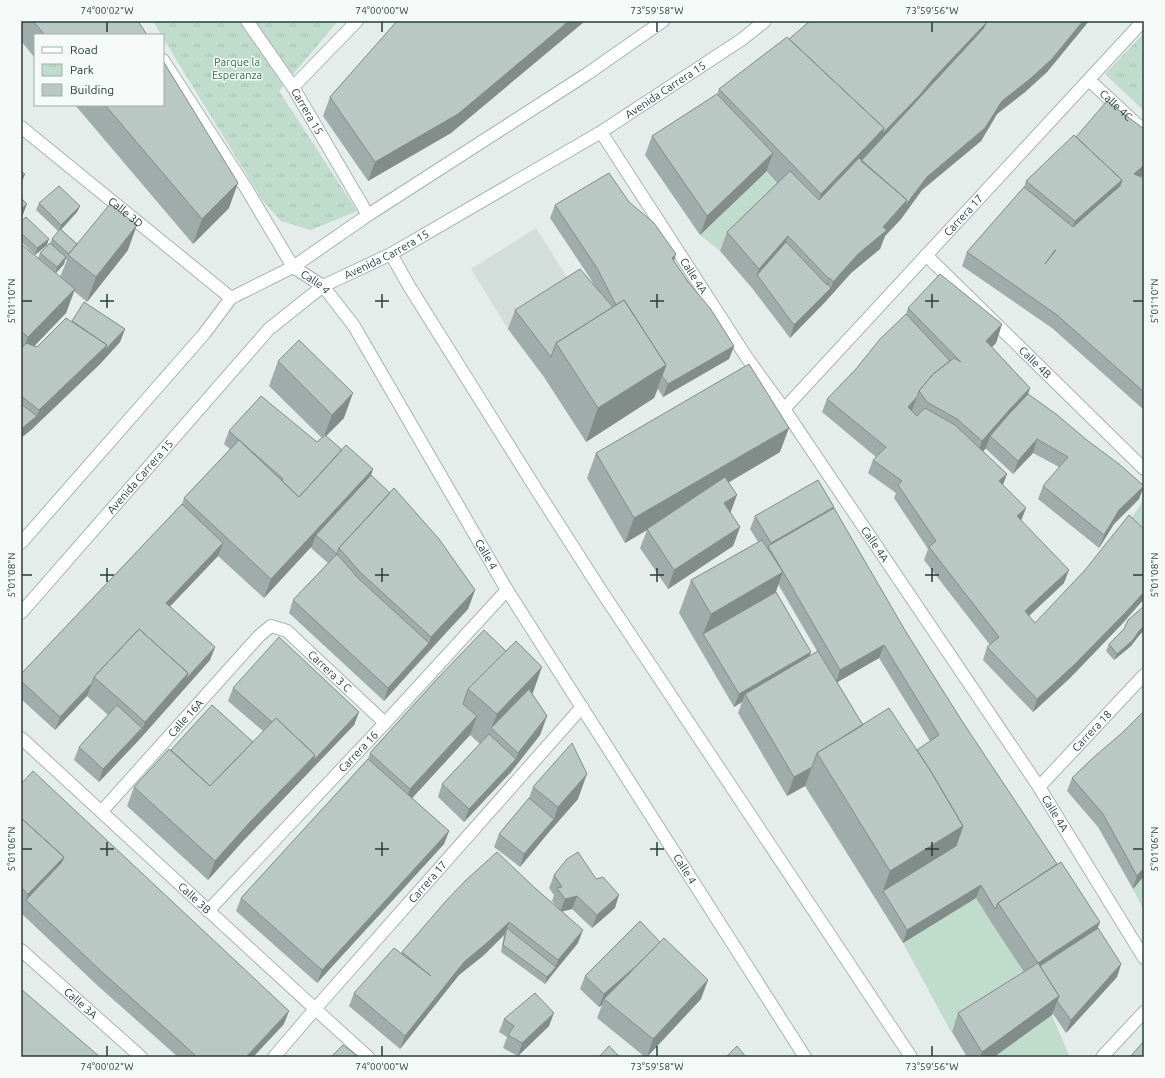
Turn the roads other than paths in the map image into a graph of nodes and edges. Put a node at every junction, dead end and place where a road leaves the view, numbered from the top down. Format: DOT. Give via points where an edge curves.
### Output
graph roads {
  1 [pos="247,21"];
  2 [pos="357,21"];
  3 [pos="663,21"];
  4 [pos="765,21"];
  5 [pos="1142,21"];
  6 [pos="164,62"];
  7 [pos="1088,80"];
  8 [pos="293,87"];
  9 [pos="21,127"];
  10 [pos="1144,131"];
  11 [pos="601,132"];
  12 [pos="368,215"];
  13 [pos="391,254"];
  14 [pos="926,255"];
  15 [pos="293,267"];
  16 [pos="323,286"];
  17 [pos="231,298"];
  18 [pos="784,409"];
  19 [pos="1144,469"];
  20 [pos="21,543"];
  21 [pos="507,590"];
  22 [pos="21,613"];
  23 [pos="271,626"];
  24 [pos="1144,675"];
  25 [pos="582,707"];
  26 [pos="385,723"];
  27 [pos="21,738"];
  28 [pos="1039,787"];
  29 [pos="102,811"];
  30 [pos="208,911"];
  31 [pos="21,950"];
  32 [pos="1144,958"];
  33 [pos="315,1009"];
  34 [pos="1144,1012"];
  35 [pos="141,1057"];
  36 [pos="274,1057"];
  37 [pos="368,1057"];
  38 [pos="805,1057"];
  39 [pos="911,1057"];
  40 [pos="1102,1057"];
  1 -- 8 [label="street"];
  2 -- 8 [label="street, Carrera 15"];
  3 -- 12 [label="street" via="587,74"];
  4 -- 11 [label="street, Avenida Carrera 15" via="741,40"];
  5 -- 7 [label="street, Carrera 17"];
  6 -- 15 [label="street, Calle 4" via="246,188"];
  7 -- 10 [label="street, Calle 4C"];
  7 -- 14 [label="street, Carrera 17"];
  8 -- 12 [label="street, Carrera 15"];
  9 -- 17 [label="street, Calle 3D"];
  11 -- 13 [label="street, Avenida Carrera 15"];
  11 -- 18 [label="street, Calle 4A" via="747,358"];
  12 -- 15 [label="street"];
  13 -- 16 [label="street, Avenida Carrera 15"];
  13 -- 39 [label="street" via="530,481"];
  14 -- 18 [label="street, Carrera 17"];
  14 -- 19 [label="street, Calle 4B"];
  15 -- 16 [label="street, Calle 4"];
  15 -- 17 [label="street"];
  16 -- 21 [label="street, Calle 4" via="354,326"];
  16 -- 22 [label="street, Avenida Carrera 15" via="269,329"];
  17 -- 20 [label="street" via="204,334"];
  18 -- 28 [label="street, Calle 4A"];
  21 -- 25 [label="street, Calle 4"];
  21 -- 26 [label="street, Carrera 16"];
  23 -- 26 [label="street, Carrera 3 C" via="287,631"];
  23 -- 29 [label="street, Calle 16A" via="259,636"];
  24 -- 28 [label="street, Carrera 18"];
  25 -- 33 [label="street, Carrera 17"];
  25 -- 38 [label="street, Calle 4"];
  26 -- 30 [label="street, Carrera 16"];
  27 -- 29 [label="street, Calle 3B"];
  28 -- 32 [label="street, Calle 4A"];
  29 -- 30 [label="street, Calle 3B"];
  30 -- 33 [label="street, Calle 3B"];
  31 -- 35 [label="street, Calle 3A"];
  33 -- 36 [label="street, Carrera 17"];
  33 -- 37 [label="street, Calle 3B"];
  34 -- 40 [label="street"];
}
